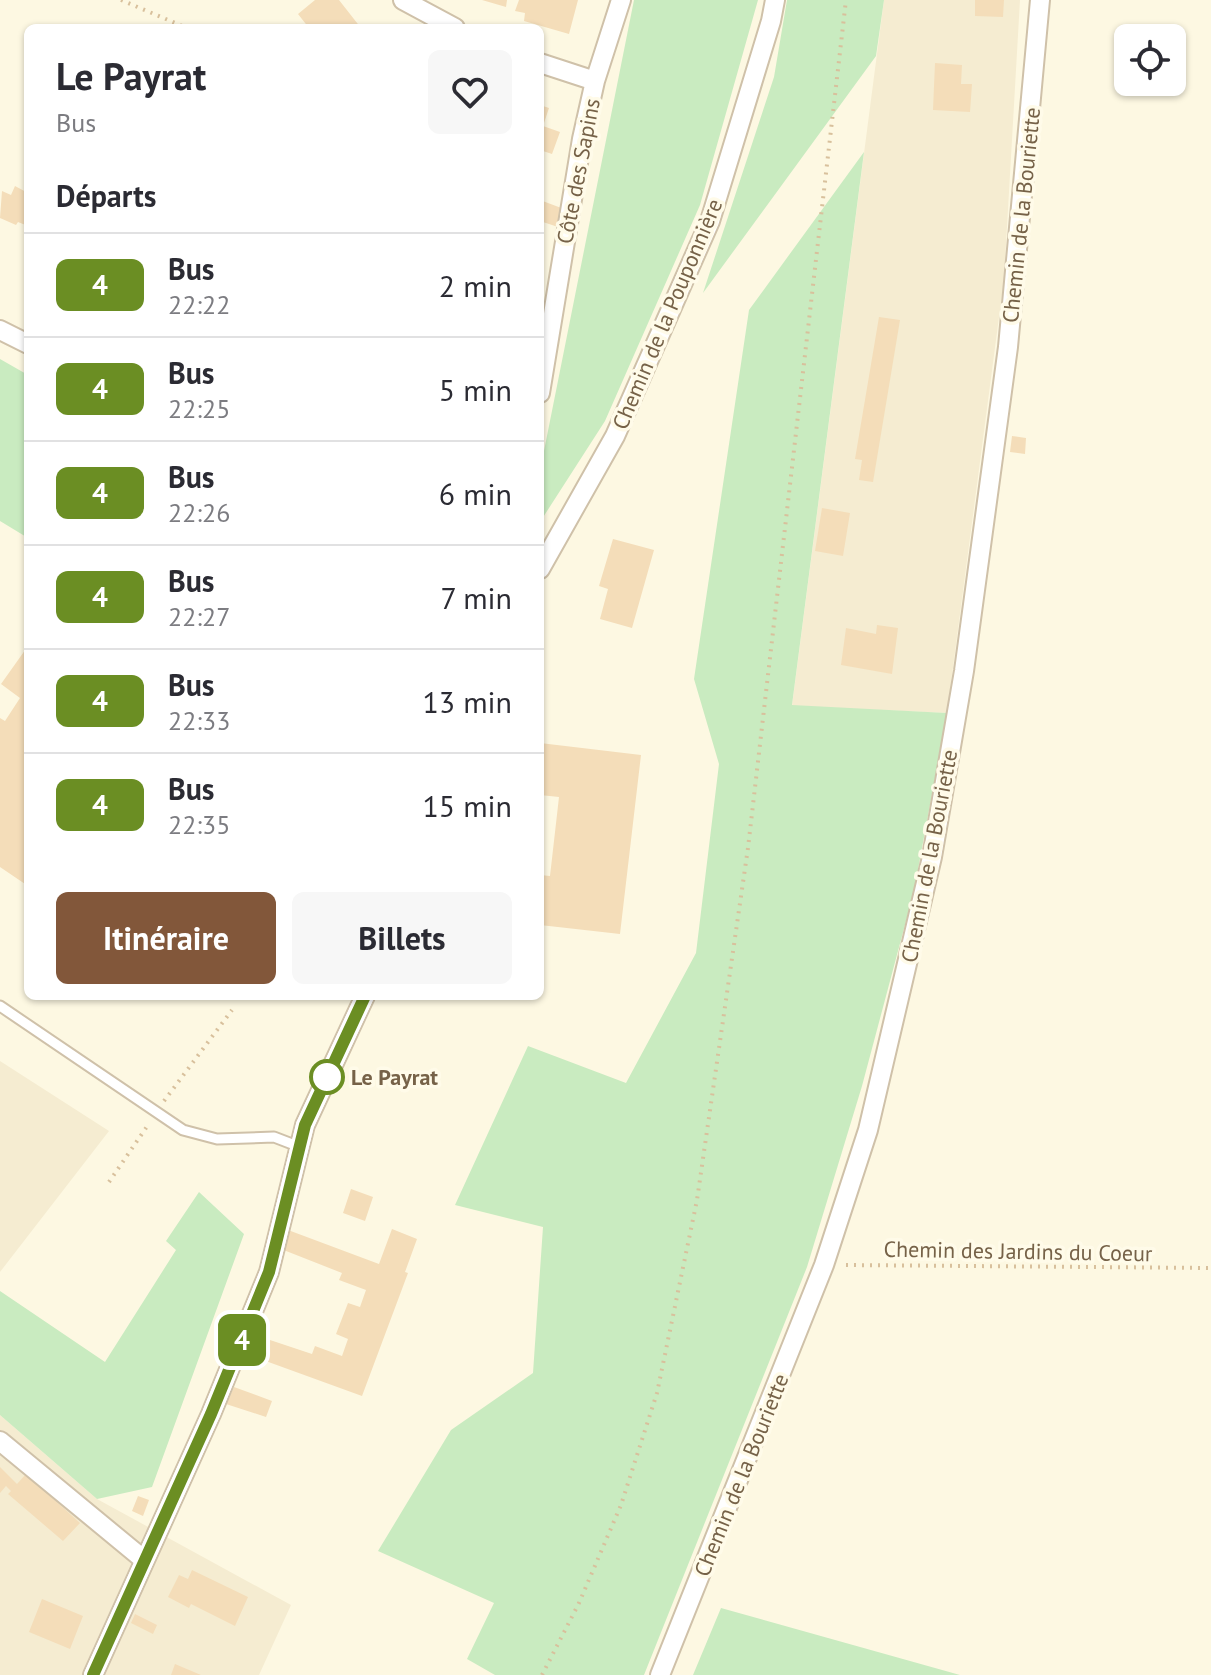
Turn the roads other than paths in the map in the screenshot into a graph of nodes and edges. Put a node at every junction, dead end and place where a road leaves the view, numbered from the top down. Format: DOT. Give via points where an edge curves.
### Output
graph roads {
  1 [pos="403,0"];
  2 [pos="621,0"];
  3 [pos="775,0"];
  4 [pos="1040,0"];
  5 [pos="448,24"];
  6 [pos="544,64"];
  7 [pos="595,81"];
  8 [pos="0,330"];
  9 [pos="24,342"];
  10 [pos="544,367"];
  11 [pos="544,562"];
  12 [pos="363,1000"];
  13 [pos="0,1006"];
  14 [pos="300,1147"];
  15 [pos="0,1441"];
  16 [pos="143,1559"];
  17 [pos="93,1675"];
  18 [pos="660,1675"];
  1 -- 5 [label="street"];
  2 -- 7 [label="street, Côte des Sapins"];
  3 -- 11 [label="street, Chemin de la Pouponnière" via="710,221 615,436"];
  4 -- 18 [label="street, Chemin de la Bouriette" via="1008,347 935,842 868,1130 824,1265"];
  6 -- 7 [label="street"];
  7 -- 10 [label="street, Côte des Sapins"];
  8 -- 9 [label="street"];
  12 -- 14 [label="street" via="305,1125"];
  13 -- 14 [label="lane" via="183,1130 217,1139 274,1137"];
  14 -- 16 [label="street" via="269,1272"];
  15 -- 16 [label="street"];
  16 -- 17 [label="street"];
}
